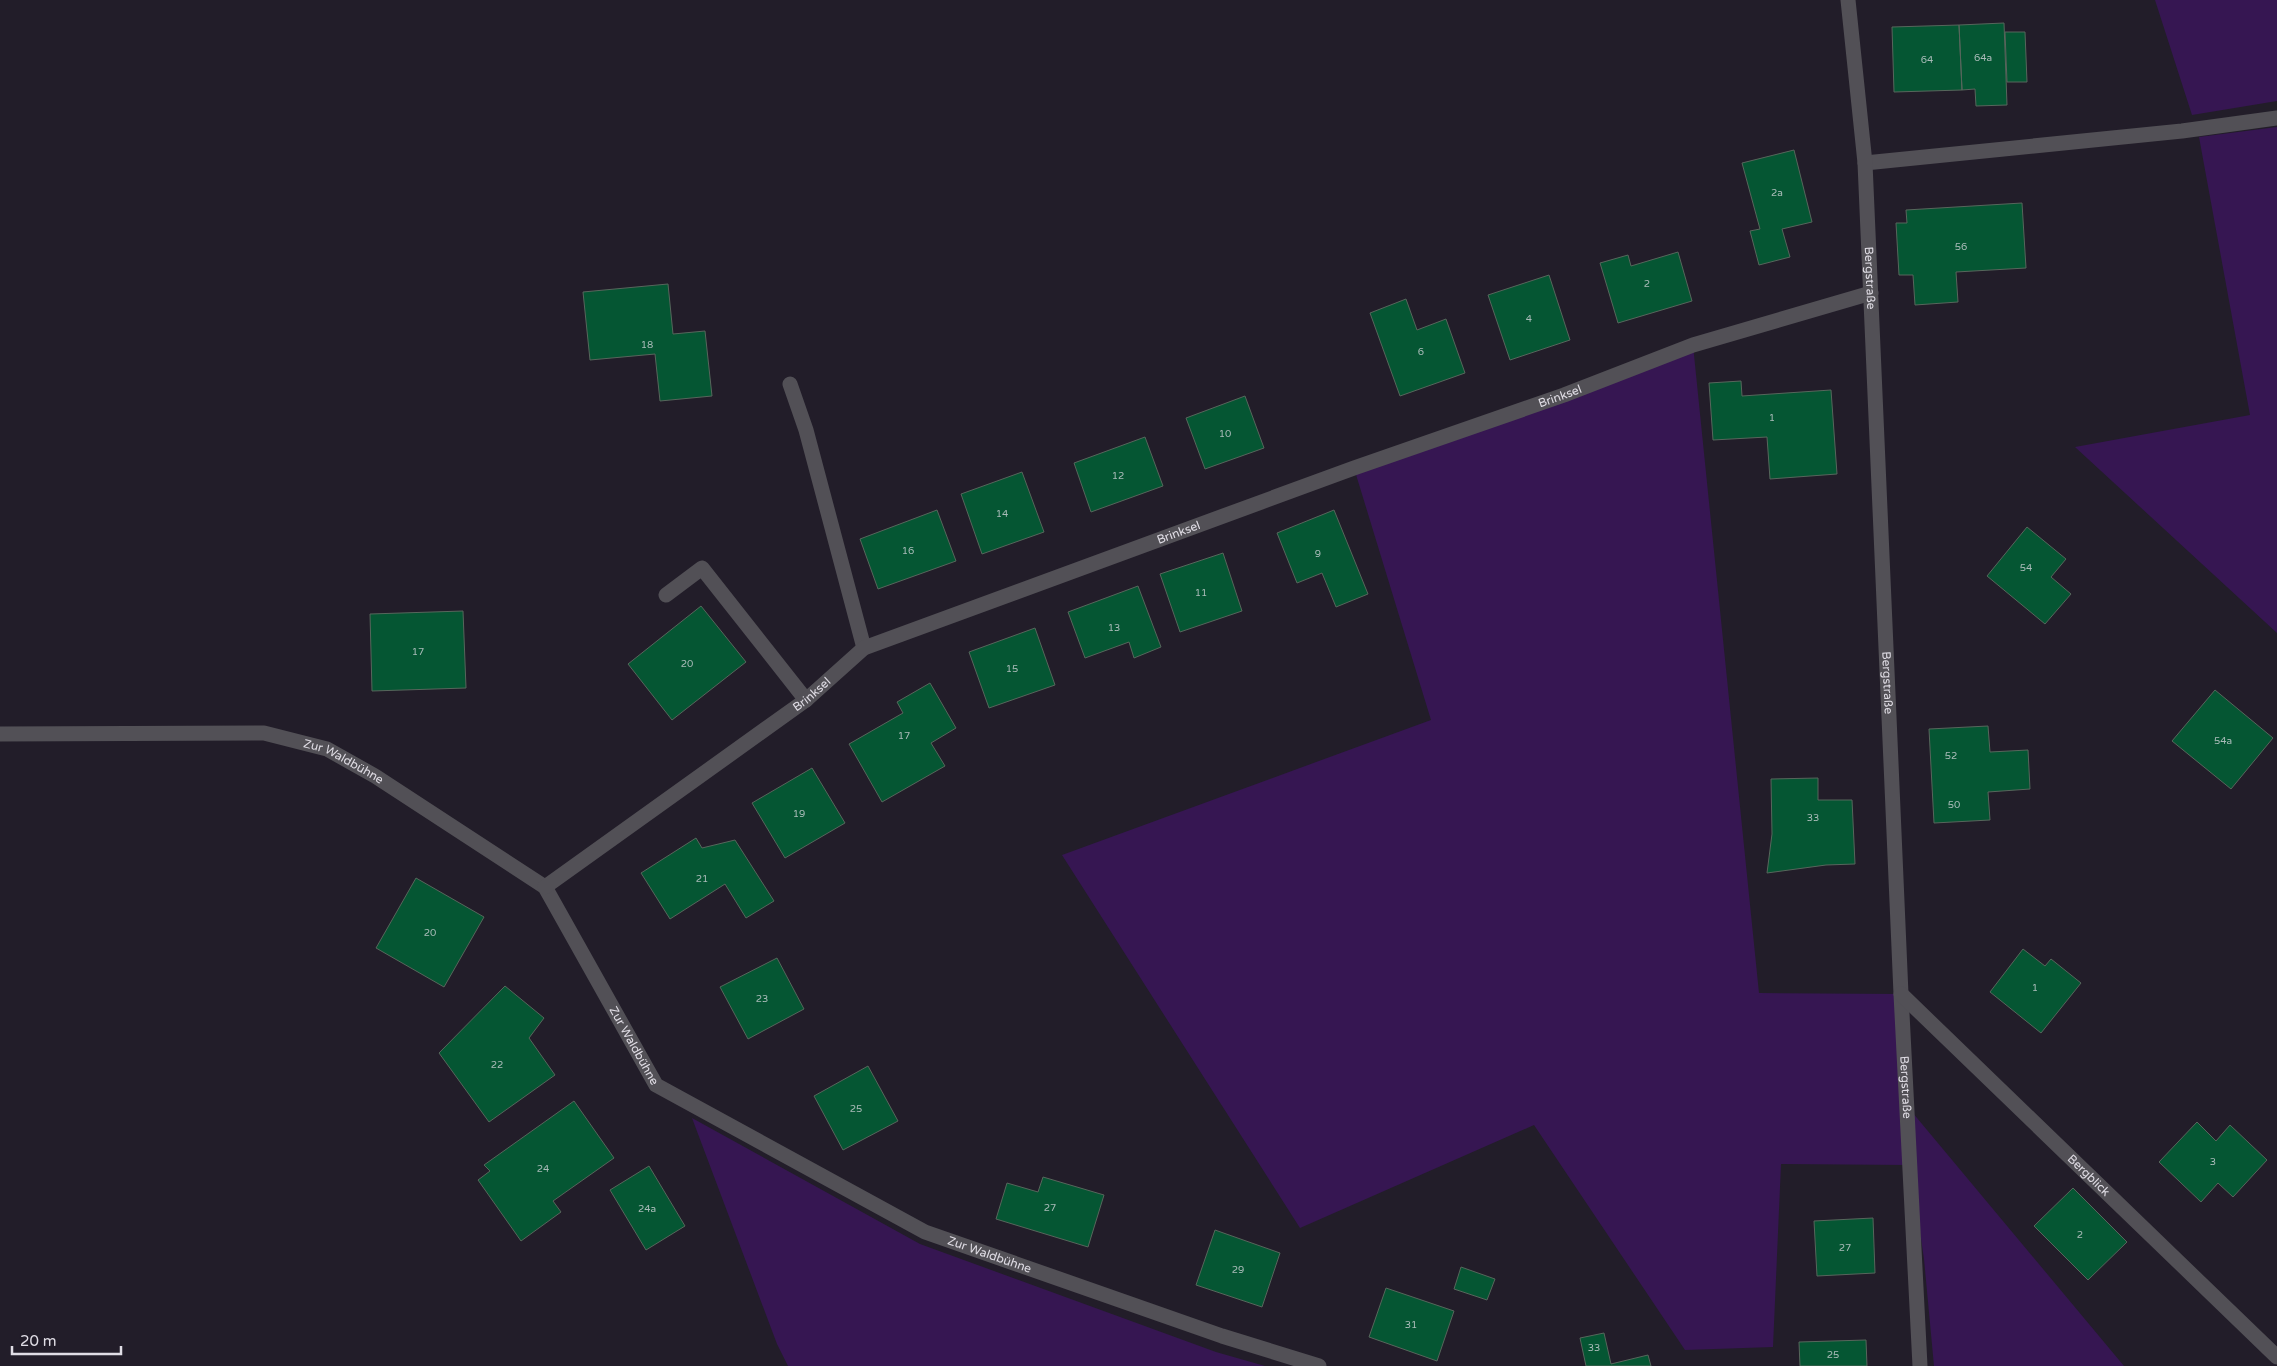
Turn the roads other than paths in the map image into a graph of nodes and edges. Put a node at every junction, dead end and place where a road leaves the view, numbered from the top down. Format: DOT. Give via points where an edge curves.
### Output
graph roads {
  1 [pos="1848,0"];
  2 [pos="2277,118"];
  3 [pos="1866,162"];
  4 [pos="1871,293"];
  5 [pos="790,384"];
  6 [pos="666,595"];
  7 [pos="864,648"];
  8 [pos="806,700"];
  9 [pos="0,734"];
  10 [pos="545,887"];
  11 [pos="1901,994"];
  12 [pos="2277,1357"];
  13 [pos="1319,1366"];
  14 [pos="1920,1366"];
  1 -- 3 [label="street, Bergstraße"];
  2 -- 3 [label="street" via="2182,131"];
  3 -- 4 [label="street, Bergstraße"];
  4 -- 7 [label="street, Brinksel" via="1693,345 1564,395 1354,468"];
  4 -- 11 [label="street, Bergstraße"];
  5 -- 7 [label="street" via="806,430"];
  6 -- 8 [label="street" via="702,568"];
  7 -- 8 [label="street, Brinksel"];
  8 -- 10 [label="street, Brinksel"];
  9 -- 10 [label="street, Zur Waldbühne" via="264,733 327,749 375,776"];
  10 -- 13 [label="street, Zur Waldbühne" via="656,1085 925,1232 1222,1336"];
  11 -- 12 [label="street, Bergblick"];
  11 -- 14 [label="street, Bergstraße"];
}
